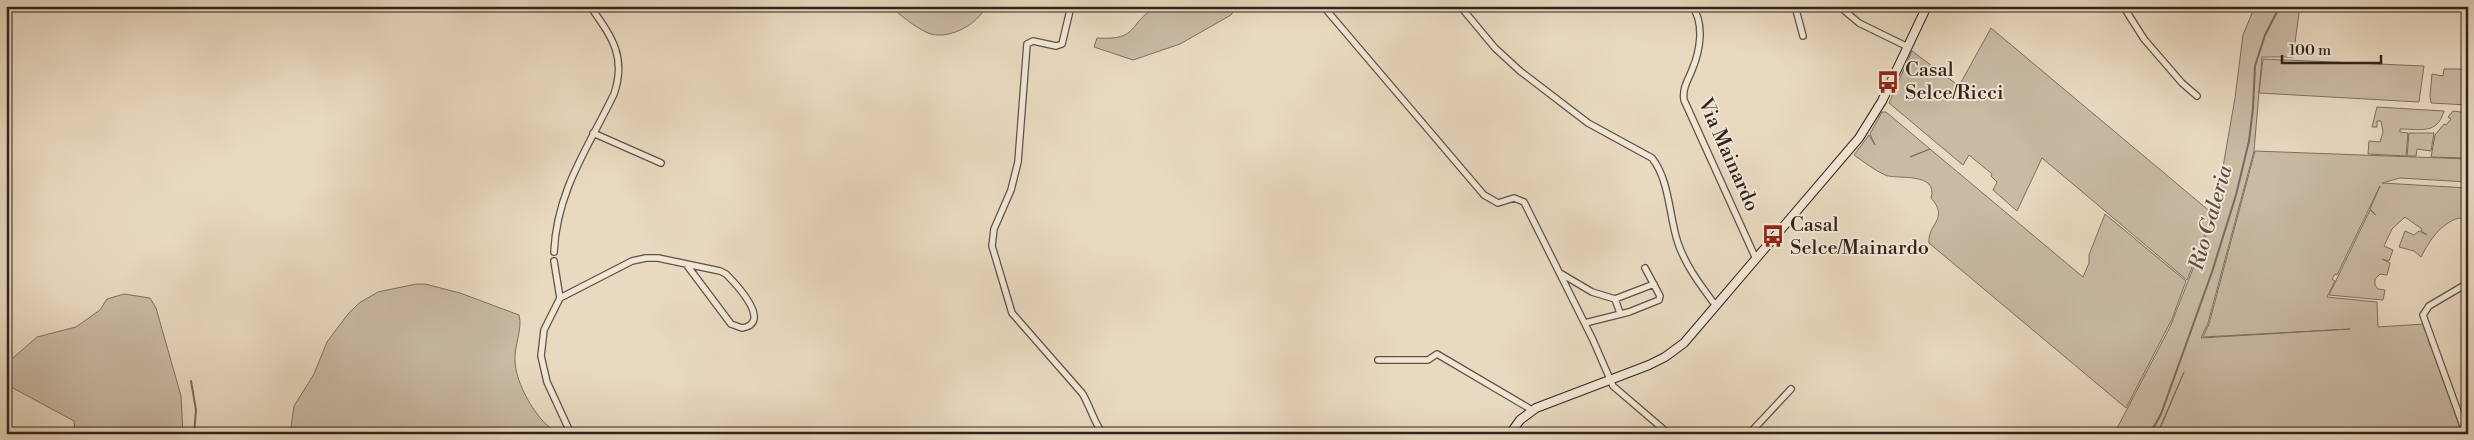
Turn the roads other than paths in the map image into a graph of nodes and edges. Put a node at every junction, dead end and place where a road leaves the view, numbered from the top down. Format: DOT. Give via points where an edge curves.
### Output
graph roads {
  1 [pos="590,6"];
  2 [pos="1071,6"];
  3 [pos="1323,6"];
  4 [pos="1460,6"];
  5 [pos="1692,6"];
  6 [pos="1795,6"];
  7 [pos="1839,6"];
  8 [pos="1927,6"];
  9 [pos="2123,6"];
  10 [pos="1803,36"];
  11 [pos="1908,47"];
  12 [pos="2197,96"];
  13 [pos="593,133"];
  14 [pos="661,163"];
  15 [pos="554,252"];
  16 [pos="1756,259"];
  17 [pos="554,261"];
  18 [pos="686,264"];
  19 [pos="1645,268"];
  20 [pos="1560,273"];
  21 [pos="2468,283"];
  22 [pos="1654,284"];
  23 [pos="560,298"];
  24 [pos="1615,299"];
  25 [pos="1716,306"];
  26 [pos="1620,313"];
  27 [pos="1585,323"];
  28 [pos="1378,360"];
  29 [pos="1610,380"];
  30 [pos="1791,389"];
  31 [pos="1532,410"];
  32 [pos="1665,433"];
  33 [pos="571,434"];
  34 [pos="1124,434"];
  35 [pos="1510,434"];
  36 [pos="1749,434"];
  37 [pos="2466,434"];
  1 -- 13 [label="street" via="610,33 619,64 614,94"];
  2 -- 34 [label="street" via="1062,44 1056,46 1033,40 1026,46 1018,162 1011,190 994,229 992,244 1013,314 1082,393 1100,430"];
  3 -- 20 [label="street" via="1485,196 1498,203 1514,198 1524,202"];
  4 -- 25 [label="street" via="1495,48 1520,71 1592,126 1652,158 1666,192 1681,251"];
  5 -- 16 [label="street, Via Mainardo" via="1699,21 1700,38 1684,100"];
  6 -- 10 [label="street"];
  7 -- 11 [label="street" via="1859,23"];
  8 -- 11 [label="main road"];
  9 -- 12 [label="street" via="2144,39"];
  11 -- 16 [label="main road" via="1882,101 1859,138"];
  13 -- 14 [label="street"];
  13 -- 15 [label="street" via="566,188"];
  16 -- 25 [label="main road"];
  17 -- 23 [label="street"];
  18 -- 18 [label="street" via="731,324 740,328 750,325 753,309 728,275"];
  18 -- 23 [label="street" via="654,257 639,259"];
  19 -- 22 [label="street"];
  20 -- 24 [label="street" via="1592,292"];
  20 -- 27 [label="street"];
  21 -- 37 [label="street" via="2429,306 2423,315"];
  22 -- 24 [label="street"];
  22 -- 26 [label="street" via="1659,300"];
  23 -- 33 [label="street" via="546,326 541,356 547,382"];
  24 -- 26 [label="street"];
  25 -- 29 [label="main road" via="1688,339 1670,354"];
  26 -- 27 [label="street"];
  27 -- 29 [label="street"];
  28 -- 31 [label="street" via="1428,360 1437,354"];
  29 -- 31 [label="main road"];
  29 -- 32 [label="street" via="1615,389"];
  30 -- 36 [label="street"];
  31 -- 35 [label="main road"];
}
